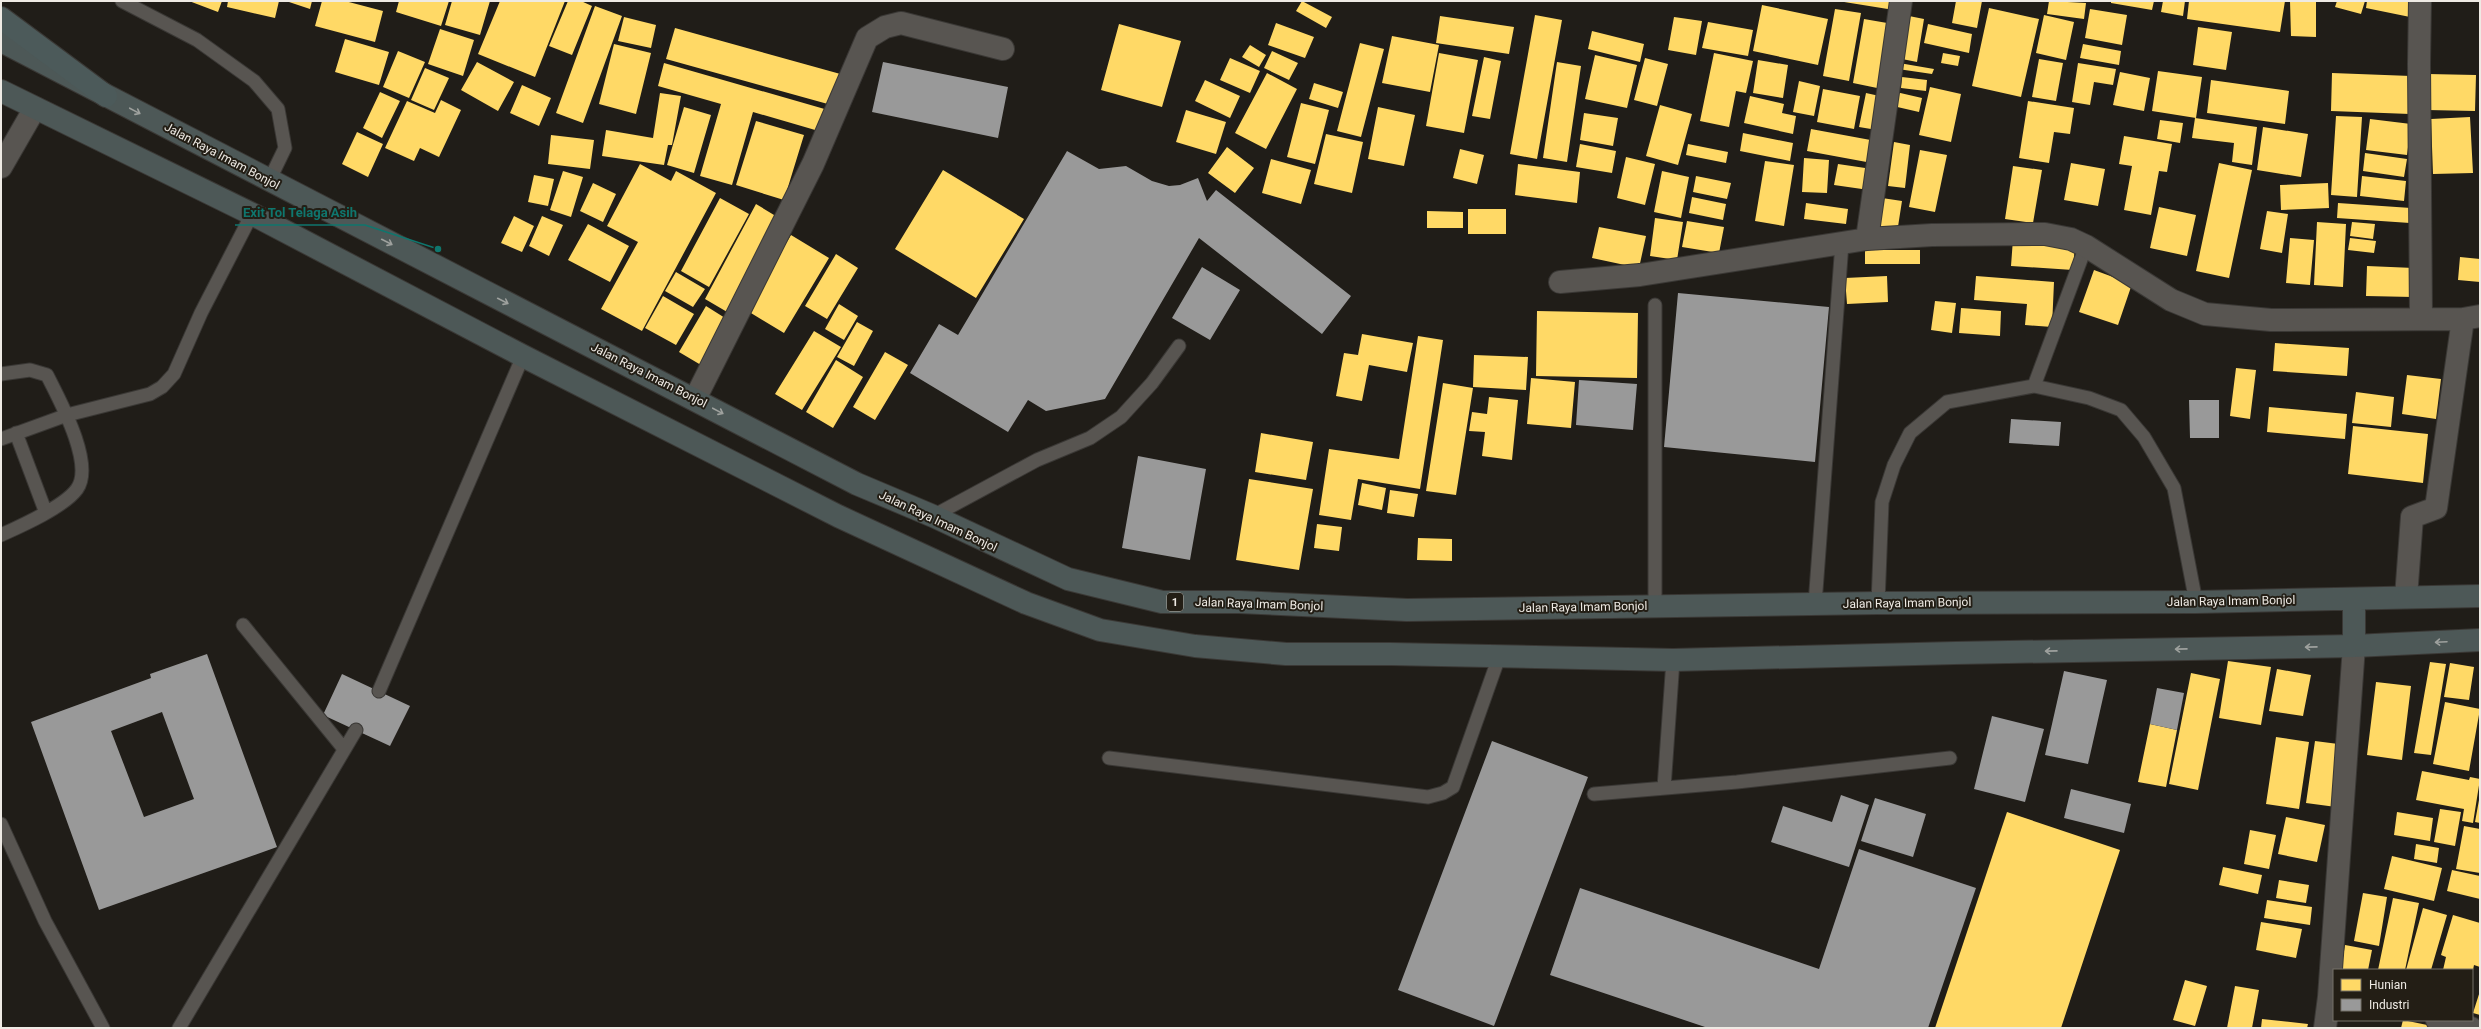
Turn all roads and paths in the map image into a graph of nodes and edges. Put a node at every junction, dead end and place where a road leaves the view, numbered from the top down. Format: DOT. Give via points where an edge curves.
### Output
graph roads {
  1 [pos="122,1"];
  2 [pos="1901,1"];
  3 [pos="2420,1"];
  4 [pos="1,18"];
  5 [pos="1,41"];
  6 [pos="1003,49"];
  7 [pos="1,90"];
  8 [pos="106,96"];
  9 [pos="35,108"];
  10 [pos="1,167"];
  11 [pos="269,181"];
  12 [pos="252,214"];
  13 [pos="1867,239"];
  14 [pos="1842,243"];
  15 [pos="2086,246"];
  16 [pos="1560,282"];
  17 [pos="1655,306"];
  18 [pos="2421,318"];
  19 [pos="2471,318"];
  20 [pos="1178,346"];
  21 [pos="523,356"];
  22 [pos="1,374"];
  23 [pos="2034,386"];
  24 [pos="695,399"];
  25 [pos="67,415"];
  26 [pos="16,433"];
  27 [pos="1,439"];
  28 [pos="46,513"];
  29 [pos="933,516"];
  30 [pos="1,535"];
  31 [pos="2480,596"];
  32 [pos="2406,597"];
  33 [pos="2354,600"];
  34 [pos="2196,602"];
  35 [pos="1878,603"];
  36 [pos="1815,604"];
  37 [pos="1655,606"];
  38 [pos="243,625"];
  39 [pos="2480,640"];
  40 [pos="2354,646"];
  41 [pos="1499,657"];
  42 [pos="1673,660"];
  43 [pos="379,691"];
  44 [pos="356,730"];
  45 [pos="344,749"];
  46 [pos="1109,758"];
  47 [pos="1950,758"];
  48 [pos="1664,788"];
  49 [pos="1594,794"];
  50 [pos="1,824"];
  51 [pos="2334,969"];
  52 [pos="2333,982"];
  53 [pos="2332,998"];
  54 [pos="2442,1021"];
  55 [pos="103,1028"];
  56 [pos="179,1028"];
  57 [pos="2325,1028"];
  58 [pos="2471,1028"];
  1 -- 11 [label="lane" via="197,40 254,81 278,109 285,148"];
  2 -- 13 [label="street"];
  3 -- 18 [label="street" via="2418,64"];
  4 -- 8 [label="highway"];
  5 -- 8 [label="highway, Jalan Raya Imam Bonjol / 1"];
  6 -- 24 [label="street" via="901,23 885,27 867,38 813,164"];
  7 -- 9 [label="highway"];
  8 -- 11 [label="highway, Jalan Raya Imam Bonjol / 1, one-way"];
  9 -- 10 [label="street"];
  9 -- 12 [label="highway"];
  11 -- 24 [label="highway, Jalan Raya Imam Bonjol / 1, one-way"];
  12 -- 21 [label="highway"];
  12 -- 25 [label="lane" via="201,313 174,374 162,387 150,394"];
  13 -- 14 [label="street"];
  13 -- 15 [label="street" via="1932,235 2045,234 2071,239"];
  14 -- 16 [label="street" via="1640,275"];
  14 -- 36 [label="lane"];
  15 -- 18 [label="street" via="2171,300 2205,314 2271,320"];
  15 -- 23 [label="lane"];
  17 -- 37 [label="lane"];
  18 -- 19 [label="street"];
  19 -- 32 [label="street" via="2436,508 2412,517"];
  20 -- 29 [label="lane" via="1152,383 1121,417 1090,438 1037,460"];
  21 -- 41 [label="highway" via="838,516 1026,603 1100,630 1195,646 1286,654"];
  21 -- 43 [label="lane"];
  22 -- 25 [label="lane" via="30,370 47,374"];
  23 -- 34 [label="lane" via="2089,398 2121,410 2144,437 2174,488"];
  23 -- 35 [label="lane" via="1947,402 1910,433 1894,465 1882,502"];
  24 -- 29 [label="highway, Jalan Raya Imam Bonjol / 1, one-way" via="857,484"];
  25 -- 26 [label="lane"];
  25 -- 28 [label="lane" via="83,465 77,489"];
  26 -- 27 [label="lane"];
  26 -- 28 [label="lane"];
  28 -- 30 [label="lane"];
  29 -- 37 [label="highway, Jalan Raya Imam Bonjol / 1" via="1068,579 1162,602 1238,602 1407,610"];
  31 -- 32 [label="highway, Jalan Raya Imam Bonjol / 1"];
  32 -- 33 [label="highway, Jalan Raya Imam Bonjol / 1"];
  33 -- 34 [label="highway, Jalan Raya Imam Bonjol / 1"];
  33 -- 40 [label="highway"];
  34 -- 35 [label="highway, Jalan Raya Imam Bonjol / 1"];
  35 -- 36 [label="highway, Jalan Raya Imam Bonjol / 1"];
  36 -- 37 [label="highway, Jalan Raya Imam Bonjol / 1"];
  38 -- 45 [label="lane"];
  39 -- 40 [label="highway, one-way"];
  40 -- 42 [label="highway, one-way"];
  40 -- 51 [label="street"];
  41 -- 42 [label="highway"];
  41 -- 46 [label="lane" via="1453,787 1428,797"];
  42 -- 48 [label="lane"];
  44 -- 45 [label="lane"];
  45 -- 56 [label="lane"];
  47 -- 48 [label="lane"];
  48 -- 49 [label="lane"];
  50 -- 55 [label="lane" via="45,921"];
  52 -- 53 [label="street"];
  53 -- 57 [label="street"];
  54 -- 58 [label="street"];
}
